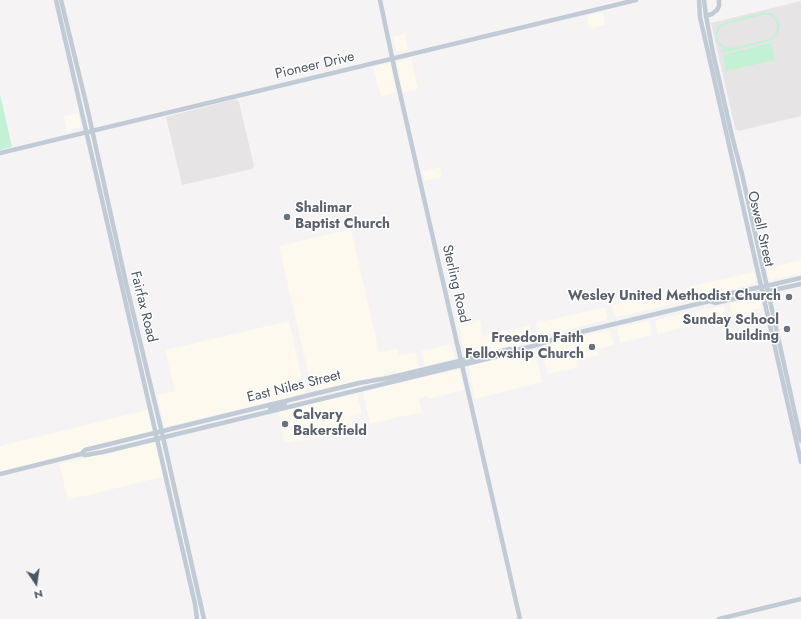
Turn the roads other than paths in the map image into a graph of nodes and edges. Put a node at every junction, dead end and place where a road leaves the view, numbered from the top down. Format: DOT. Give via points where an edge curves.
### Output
graph roads {
  1 [pos="56,0"];
  2 [pos="61,0"];
  3 [pos="380,0"];
  4 [pos="636,0"];
  5 [pos="719,0"];
  6 [pos="700,1"];
  7 [pos="620,2"];
  8 [pos="706,16"];
  9 [pos="392,59"];
  10 [pos="89,131"];
  11 [pos="0,153"];
  12 [pos="801,278"];
  13 [pos="801,284"];
  14 [pos="764,289"];
  15 [pos="773,336"];
  16 [pos="462,363"];
  17 [pos="784,363"];
  18 [pos="779,365"];
  19 [pos="140,368"];
  20 [pos="424,370"];
  21 [pos="385,379"];
  22 [pos="401,379"];
  23 [pos="360,389"];
  24 [pos="152,392"];
  25 [pos="790,392"];
  26 [pos="290,400"];
  27 [pos="262,413"];
  28 [pos="225,415"];
  29 [pos="196,429"];
  30 [pos="162,430"];
  31 [pos="156,432"];
  32 [pos="163,437"];
  33 [pos="157,438"];
  34 [pos="128,439"];
  35 [pos="801,440"];
  36 [pos="102,452"];
  37 [pos="82,454"];
  38 [pos="801,462"];
  39 [pos="0,474"];
  40 [pos="801,599"];
  41 [pos="197,619"];
  42 [pos="204,619"];
  43 [pos="520,619"];
  44 [pos="719,619"];
  1 -- 10 [label="main road, Fairfax Road"];
  2 -- 10 [label="main road, Fairfax Road" via="83,93"];
  3 -- 9 [label="main road, Sterling Road"];
  4 -- 7 [label="main road, Pioneer Drive"];
  5 -- 8 [label="main road" via="717,10"];
  6 -- 8 [label="main road, Oswell Street"];
  6 -- 14 [label="main road, Oswell Street" via="700,17"];
  7 -- 9 [label="main road, Pioneer Drive"];
  8 -- 14 [label="main road, Oswell Street"];
  9 -- 10 [label="main road, Pioneer Drive"];
  9 -- 16 [label="main road, Sterling Road"];
  10 -- 11 [label="main road, Pioneer Drive"];
  10 -- 19 [label="main road, Fairfax Road"];
  10 -- 24 [label="main road, Fairfax Road"];
  12 -- 14 [label="main road, East Niles Street"];
  13 -- 14 [label="main road, East Niles Street"];
  14 -- 15 [label="main road, Oswell Street"];
  14 -- 16 [label="main road, East Niles Street" via="713,297 710,301"];
  14 -- 17 [label="main road, Oswell Street"];
  15 -- 17 [label="main road" via="781,362"];
  15 -- 18 [label="main road, Oswell Street"];
  16 -- 20 [label="main road, East Niles Street"];
  16 -- 22 [label="main road, East Niles Street"];
  16 -- 43 [label="main road, Sterling Road"];
  17 -- 25 [label="main road, Oswell Street"];
  18 -- 25 [label="main road" via="782,367"];
  18 -- 38 [label="main road, Oswell Street"];
  19 -- 24 [label="main road" via="149,391"];
  19 -- 31 [label="main road, Fairfax Road"];
  20 -- 21 [label="main road, East Niles Street"];
  20 -- 22 [label="main road"];
  21 -- 23 [label="main road"];
  21 -- 26 [label="main road, East Niles Street"];
  22 -- 23 [label="main road, East Niles Street"];
  23 -- 27 [label="main road, East Niles Street"];
  24 -- 30 [label="main road, Fairfax Road"];
  25 -- 35 [label="main road, Oswell Street"];
  26 -- 27 [label="main road"];
  26 -- 28 [label="main road, East Niles Street"];
  27 -- 29 [label="main road, East Niles Street"];
  28 -- 29 [label="main road" via="220,420"];
  28 -- 30 [label="main road, East Niles Street"];
  29 -- 32 [label="main road, East Niles Street"];
  30 -- 31 [label="main road, East Niles Street"];
  30 -- 32 [label="main road, Fairfax Road"];
  31 -- 33 [label="main road, Fairfax Road"];
  31 -- 34 [label="main road, East Niles Street"];
  32 -- 33 [label="main road, East Niles Street"];
  32 -- 42 [label="main road, Fairfax Road"];
  33 -- 36 [label="main road, East Niles Street"];
  33 -- 41 [label="main road, Fairfax Road"];
  34 -- 36 [label="main road"];
  34 -- 37 [label="main road, East Niles Street" via="85,450"];
  36 -- 37 [label="main road, East Niles Street"];
  37 -- 39 [label="main road, East Niles Street"];
  40 -- 44 [label="main road"];
}
